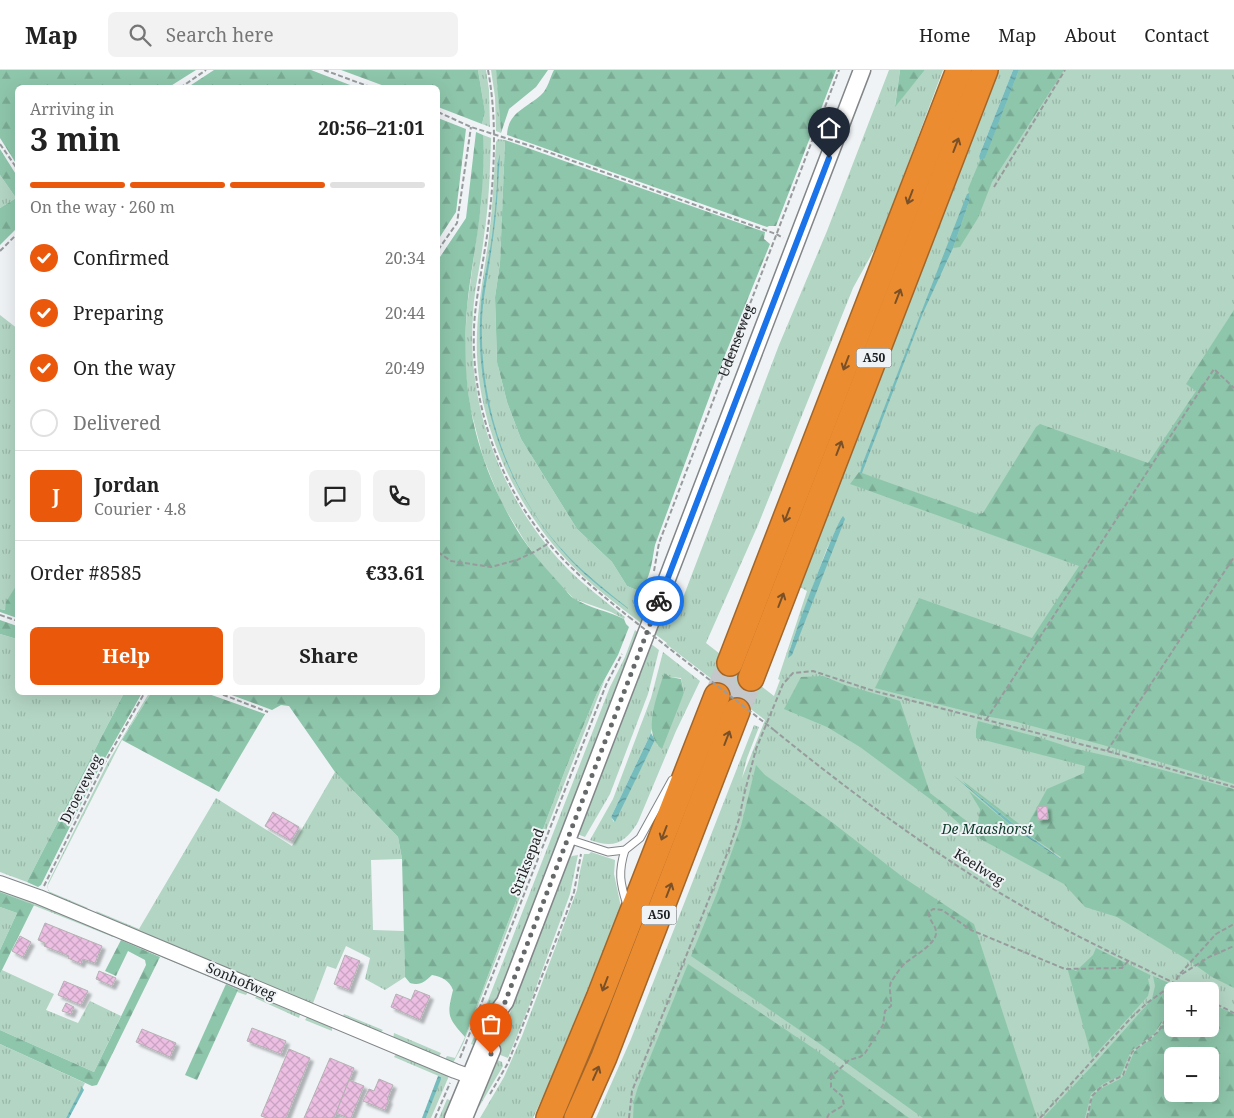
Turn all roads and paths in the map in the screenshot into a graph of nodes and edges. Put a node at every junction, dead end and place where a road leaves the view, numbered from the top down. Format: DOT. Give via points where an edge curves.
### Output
graph roads {
  1 [pos="206,70"];
  2 [pos="324,70"];
  3 [pos="488,70"];
  4 [pos="839,70"];
  5 [pos="862,70"];
  6 [pos="959,70"];
  7 [pos="985,70"];
  8 [pos="1066,70"];
  9 [pos="184,85"];
  10 [pos="365,85"];
  11 [pos="440,113"];
  12 [pos="471,127"];
  13 [pos="493,135"];
  14 [pos="0,144"];
  15 [pos="15,166"];
  16 [pos="994,187"];
  17 [pos="776,234"];
  18 [pos="15,236"];
  19 [pos="440,247"];
  20 [pos="0,251"];
  21 [pos="1234,388"];
  22 [pos="549,544"];
  23 [pos="440,553"];
  24 [pos="1234,557"];
  25 [pos="653,576"];
  26 [pos="0,616"];
  27 [pos="15,620"];
  28 [pos="635,621"];
  29 [pos="632,629"];
  30 [pos="623,652"];
  31 [pos="730,663"];
  32 [pos="750,678"];
  33 [pos="143,695"];
  34 [pos="224,695"];
  35 [pos="718,696"];
  36 [pos="737,711"];
  37 [pos="268,712"];
  38 [pos="986,720"];
  39 [pos="707,722"];
  40 [pos="1107,751"];
  41 [pos="682,764"];
  42 [pos="677,772"];
  43 [pos="1234,782"];
  44 [pos="1233,786"];
  45 [pos="568,839"];
  46 [pos="584,844"];
  47 [pos="625,850"];
  48 [pos="0,883"];
  49 [pos="39,897"];
  50 [pos="631,917"];
  51 [pos="1234,924"];
  52 [pos="1234,946"];
  53 [pos="1128,961"];
  54 [pos="1178,976"];
  55 [pos="1172,982"];
  56 [pos="1176,982"];
  57 [pos="1164,992"];
  58 [pos="1219,1005"];
  59 [pos="1234,1012"];
  60 [pos="1164,1022"];
  61 [pos="468,1076"];
  62 [pos="490,1095"];
  63 [pos="435,1118"];
  64 [pos="453,1118"];
  65 [pos="464,1118"];
  66 [pos="549,1118"];
  67 [pos="577,1118"];
  68 [pos="629,1118"];
  69 [pos="827,1118"];
  70 [pos="1040,1118"];
  71 [pos="1087,1118"];
  1 -- 9 [label="path"];
  2 -- 10 [label="path"];
  3 -- 13 [label="path, Keelweg"];
  4 -- 17 [label="path, Udenseweg"];
  5 -- 45 [label="street, Udenseweg"];
  6 -- 31 [label="highway, A50, one-way"];
  32 -- 7 [label="highway, A50, one-way"];
  8 -- 16 [label="path"];
  11 -- 12 [label="path"];
  12 -- 13 [label="path"];
  12 -- 19 [label="path" via="457,223"];
  13 -- 17 [label="path"];
  13 -- 22 [label="path, Keelweg" via="490,206 475,316 478,381 487,425 503,469 525,510"];
  14 -- 15 [label="path"];
  17 -- 25 [label="path, Udenseweg" via="659,543"];
  18 -- 20 [label="path"];
  21 -- 38 [label="path" via="1214,369"];
  22 -- 23 [label="path" via="517,560 491,567 451,561"];
  22 -- 53 [label="path, Keelweg, bridge" via="584,581 889,818 977,879"];
  24 -- 40 [label="path"];
  26 -- 27 [label="path"];
  28 -- 29 [label="path"];
  30 -- 61 [label="path, Striksepad" via="606,685 497,967"];
  33 -- 49 [label="path, Droeveweg" via="104,764"];
  34 -- 37 [label="path"];
  35 -- 39 [label="highway, A50"];
  67 -- 36 [label="highway, A50, one-way" via="604,1057"];
  38 -- 40 [label="path"];
  38 -- 68 [label="path" via="874,691 813,671 793,673 783,684 756,748 729,849 632,1091"];
  39 -- 41 [label="lane"];
  39 -- 50 [label="highway, A50, one-way"];
  40 -- 44 [label="path"];
  42 -- 47 [label="lane" via="640,838"];
  43 -- 44 [label="path"];
  45 -- 46 [label="lane"];
  45 -- 61 [label="street, Udenseweg" via="505,1002 504,1018"];
  46 -- 47 [label="lane" via="608,852"];
  46 -- 62 [label="path" via="565,917 508,1064"];
  47 -- 50 [label="lane" via="620,875"];
  48 -- 49 [label="street, Sonhofweg"];
  49 -- 61 [label="street, Sonhofweg"];
  50 -- 66 [label="highway, A50, one-way"];
  51 -- 54 [label="path" via="1216,934"];
  52 -- 54 [label="path"];
  53 -- 55 [label="path, Keelweg"];
  53 -- 69 [label="path" via="1122,968 1065,969 971,930 942,910 932,909 928,918 936,934 890,983 891,1006 885,1011 883,1025 877,1035 865,1053 849,1060 830,1077 831,1087 842,1096 844,1105"];
  54 -- 56 [label="path"];
  57 -- 70 [label="path" via="1131,1018"];
  58 -- 59 [label="path"];
  60 -- 71 [label="path" via="1158,1032 1132,1052 1123,1075 1092,1096"];
  61 -- 63 [label="path, Striksepad"];
  61 -- 64 [label="street"];
  61 -- 65 [label="street"];
}
